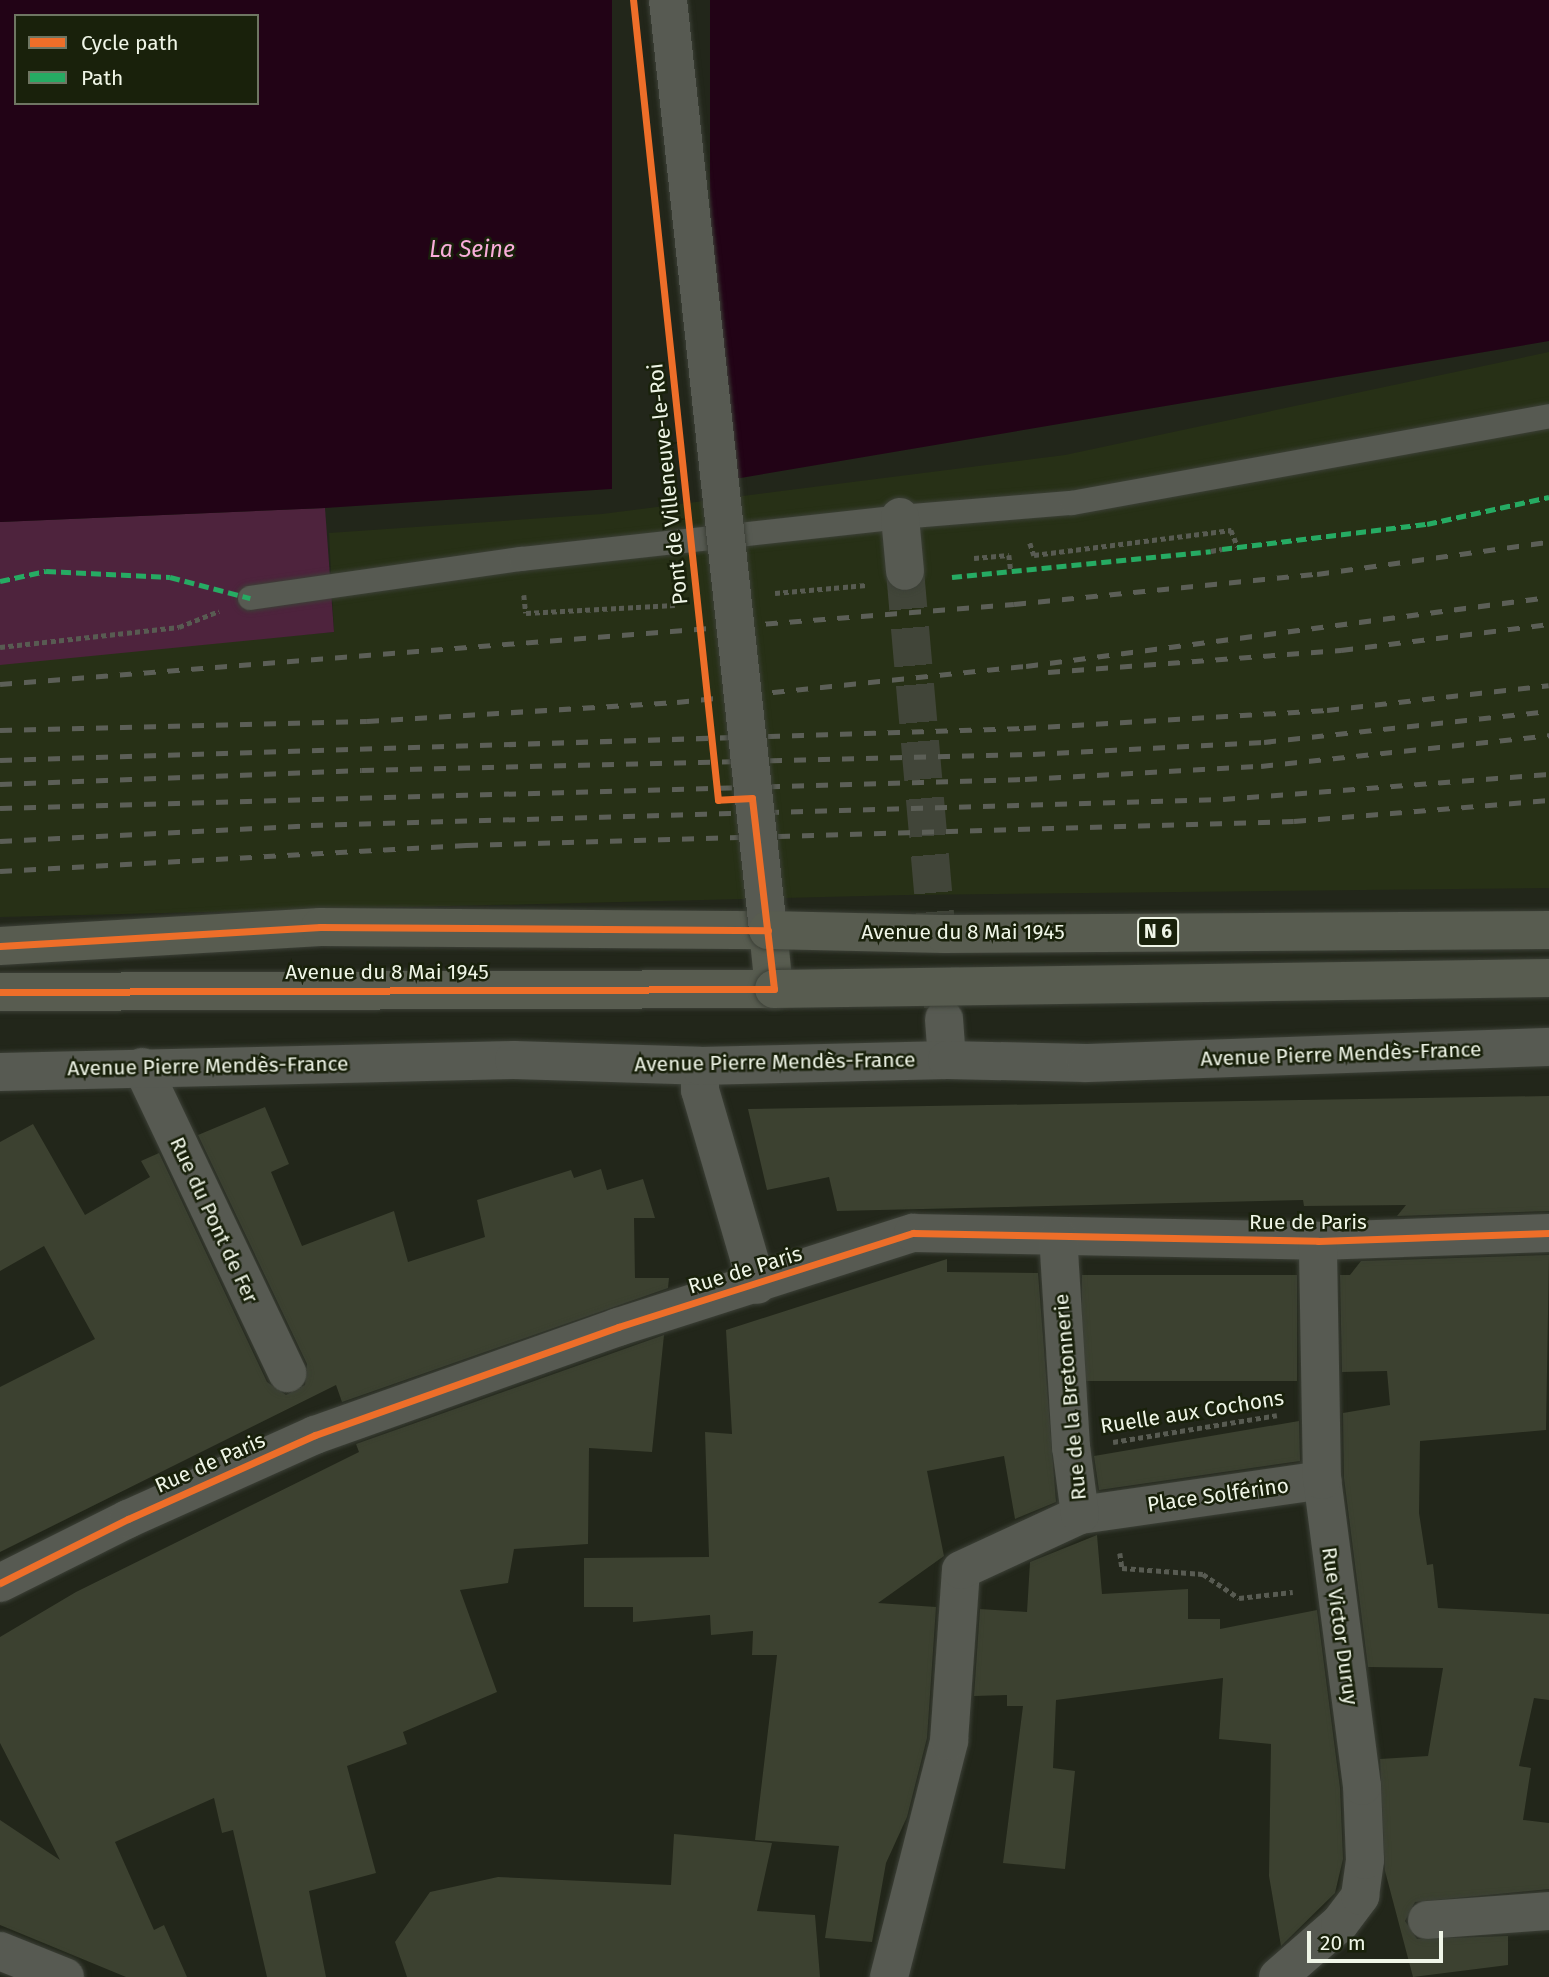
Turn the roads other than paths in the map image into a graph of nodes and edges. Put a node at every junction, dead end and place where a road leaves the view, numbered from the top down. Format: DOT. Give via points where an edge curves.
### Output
graph roads {
  1 [pos="668,0"];
  2 [pos="1549,416"];
  3 [pos="900,517"];
  4 [pos="889,577"];
  5 [pos="250,598"];
  6 [pos="768,930"];
  7 [pos="1549,930"];
  8 [pos="0,946"];
  9 [pos="1549,978"];
  10 [pos="774,989"];
  11 [pos="0,992"];
  12 [pos="944,1019"];
  13 [pos="1549,1047"];
  14 [pos="947,1060"];
  15 [pos="700,1066"];
  16 [pos="142,1067"];
  17 [pos="0,1072"];
  18 [pos="1549,1233"];
  19 [pos="1058,1237"];
  20 [pos="1318,1241"];
  21 [pos="757,1285"];
  22 [pos="287,1373"];
  23 [pos="1322,1480"];
  24 [pos="1097,1513"];
  25 [pos="0,1583"];
  26 [pos="1549,1911"];
  27 [pos="1427,1920"];
  28 [pos="0,1951"];
  29 [pos="65,1977"];
  30 [pos="889,1977"];
  31 [pos="1278,1977"];
  1 -- 6 [label="street, bridge"];
  2 -- 3 [label="lane" via="1024,509"];
  3 -- 4 [label="street"];
  3 -- 5 [label="lane" via="521,559"];
  6 -- 7 [label="main road, Avenue du 8 Mai 1945 / N 6, bridge" via="944,934"];
  6 -- 8 [label="main road, Avenue du 8 Mai 1945 / N 6" via="320,927"];
  6 -- 10 [label="main road"];
  9 -- 10 [label="main road, Avenue du 8 Mai 1945, bridge"];
  10 -- 11 [label="main road, Avenue du 8 Mai 1945"];
  12 -- 14 [label="street"];
  13 -- 14 [label="street, Avenue Pierre Mendès-France" via="1086,1063"];
  14 -- 15 [label="street, Avenue Pierre Mendès-France"];
  15 -- 16 [label="street, Avenue Pierre Mendès-France" via="514,1060"];
  15 -- 21 [label="street" via="700,1090"];
  16 -- 17 [label="street, Avenue Pierre Mendès-France"];
  16 -- 22 [label="street, Rue du Pont de Fer"];
  18 -- 20 [label="street, Rue de Paris"];
  19 -- 20 [label="street, Rue de Paris"];
  19 -- 21 [label="street, Rue de Paris" via="912,1233"];
  19 -- 24 [label="street, Rue de la Bretonnerie" via="1071,1447"];
  20 -- 23 [label="street, Rue Victor Duruy"];
  21 -- 25 [label="street, Rue de Paris" via="618,1327 315,1435 128,1518"];
  23 -- 24 [label="street, Place Solférino"];
  23 -- 31 [label="street, Rue Victor Duruy" via="1362,1786 1365,1860 1360,1896 1340,1923"];
  24 -- 30 [label="street, Rue de la Bretonnerie" via="961,1570 949,1741"];
  26 -- 27 [label="street"];
  28 -- 29 [label="street"];
}
